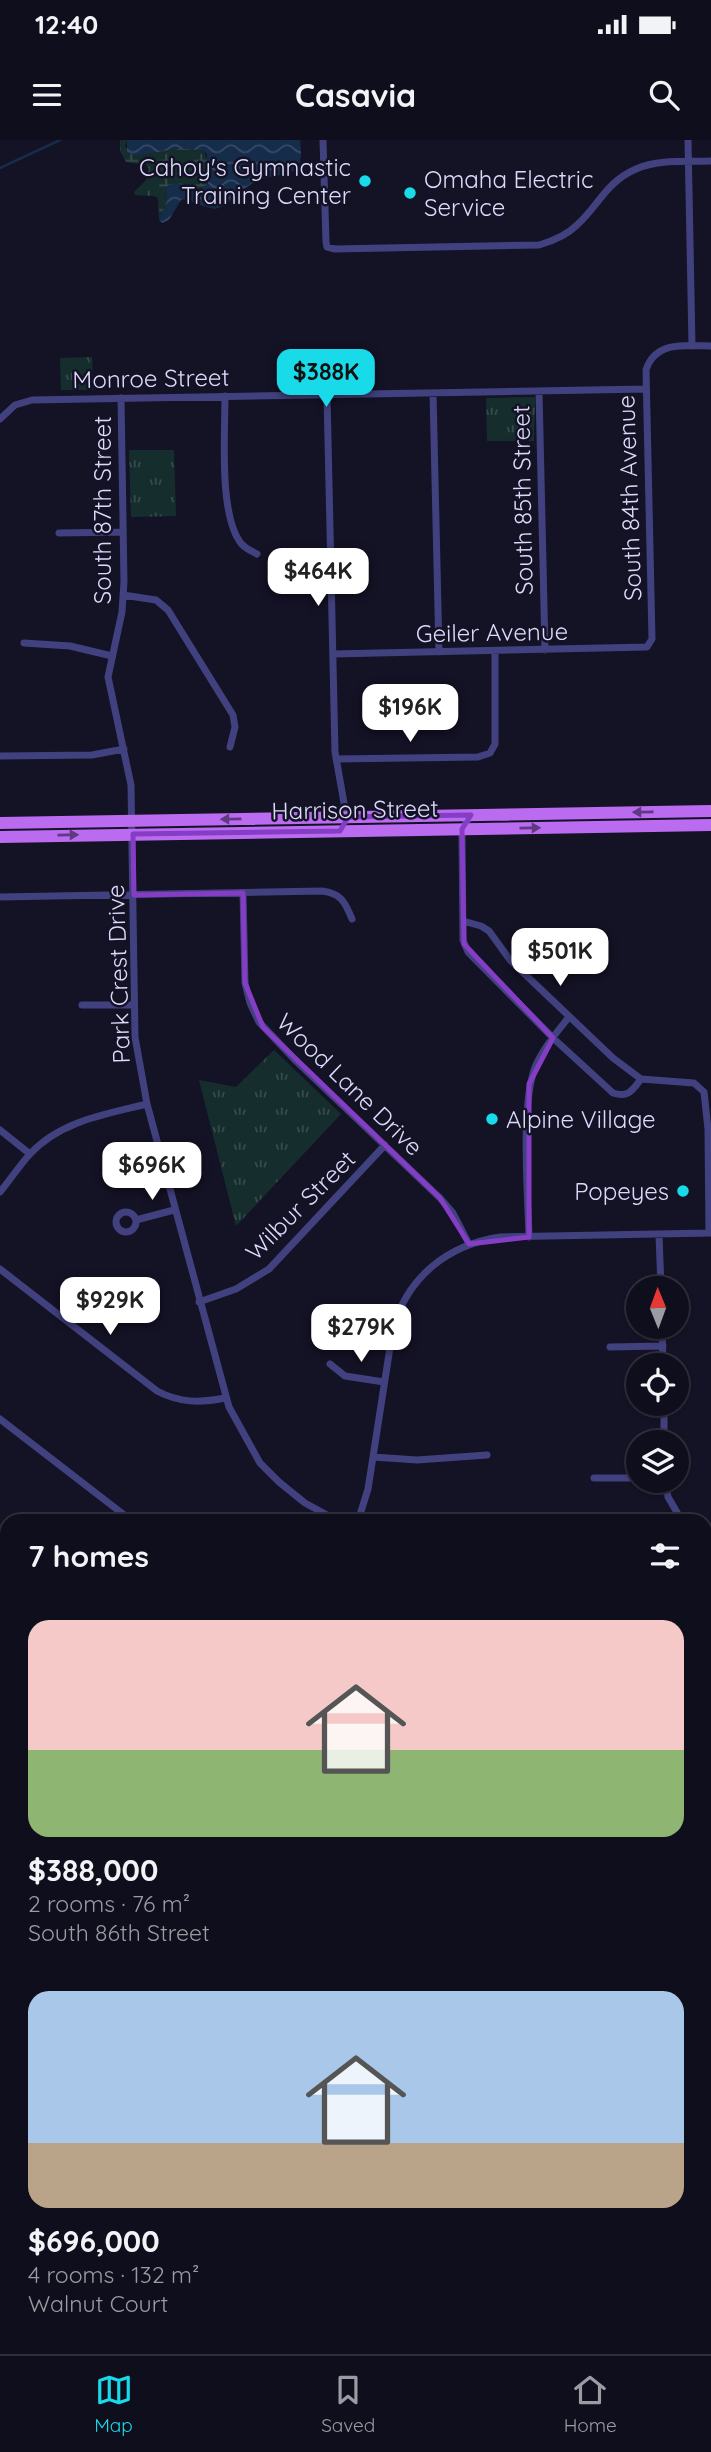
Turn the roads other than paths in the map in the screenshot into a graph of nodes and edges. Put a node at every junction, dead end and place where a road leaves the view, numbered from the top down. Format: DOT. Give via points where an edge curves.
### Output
graph roads {
  1 [pos="323,140"];
  2 [pos="688,140"];
  3 [pos="711,161"];
  4 [pos="689,162"];
  5 [pos="692,345"];
  6 [pos="711,346"];
  7 [pos="645,389"];
  8 [pos="539,391"];
  9 [pos="433,393"];
  10 [pos="327,395"];
  11 [pos="225,396"];
  12 [pos="121,398"];
  13 [pos="0,419"];
  14 [pos="60,533"];
  15 [pos="123,533"];
  16 [pos="257,554"];
  17 [pos="123,595"];
  18 [pos="24,643"];
  19 [pos="650,644"];
  20 [pos="545,650"];
  21 [pos="495,651"];
  22 [pos="439,652"];
  23 [pos="333,654"];
  24 [pos="112,656"];
  25 [pos="230,747"];
  26 [pos="124,749"];
  27 [pos="0,756"];
  28 [pos="336,759"];
  29 [pos="711,811"];
  30 [pos="471,815"];
  31 [pos="348,817"];
  32 [pos="0,823"];
  33 [pos="711,825"];
  34 [pos="132,827"];
  35 [pos="462,829"];
  36 [pos="340,831"];
  37 [pos="0,836"];
  38 [pos="243,893"];
  39 [pos="134,895"];
  40 [pos="0,897"];
  41 [pos="352,919"];
  42 [pos="463,922"];
  43 [pos="82,1004"];
  44 [pos="134,1004"];
  45 [pos="569,1017"];
  46 [pos="552,1038"];
  47 [pos="641,1079"];
  48 [pos="147,1104"];
  49 [pos="0,1130"];
  50 [pos="386,1146"];
  51 [pos="30,1154"];
  52 [pos="0,1192"];
  53 [pos="174,1210"];
  54 [pos="136,1220"];
  55 [pos="710,1233"];
  56 [pos="659,1234"];
  57 [pos="529,1237"];
  58 [pos="469,1244"];
  59 [pos="0,1269"];
  60 [pos="661,1276"];
  61 [pos="199,1302"];
  62 [pos="663,1339"];
  63 [pos="663,1346"];
  64 [pos="610,1347"];
  65 [pos="663,1353"];
  66 [pos="330,1364"];
  67 [pos="384,1382"];
  68 [pos="225,1398"];
  69 [pos="0,1419"];
  70 [pos="487,1455"];
  71 [pos="373,1457"];
  72 [pos="594,1478"];
  73 [pos="626,1478"];
  74 [pos="667,1493"];
  75 [pos="123,1514"];
  76 [pos="326,1514"];
  77 [pos="360,1514"];
  78 [pos="678,1514"];
  1 -- 4 [label="street" via="327,247 335,249 539,245 573,229 605,190 628,173 651,164"];
  2 -- 4 [label="street"];
  3 -- 4 [label="street"];
  4 -- 5 [label="street"];
  5 -- 6 [label="street"];
  5 -- 7 [label="street, South 84th Avenue" via="655,353 646,370"];
  7 -- 8 [label="street, Monroe Street"];
  7 -- 19 [label="street, South 84th Avenue"];
  8 -- 9 [label="street, Monroe Street"];
  8 -- 20 [label="street, South 85th Street"];
  9 -- 10 [label="street, Monroe Street"];
  9 -- 22 [label="street"];
  10 -- 11 [label="street, Monroe Street"];
  10 -- 23 [label="street"];
  11 -- 12 [label="street, Monroe Street"];
  11 -- 16 [label="street" via="228,511 239,541"];
  12 -- 13 [label="street, Monroe Street" via="24,401"];
  12 -- 15 [label="street, South 87th Street"];
  14 -- 15 [label="street"];
  15 -- 17 [label="street, South 87th Street"];
  17 -- 24 [label="street, South 87th Street"];
  17 -- 25 [label="street" via="156,600 168,610 233,715"];
  18 -- 24 [label="street" via="70,646"];
  19 -- 20 [label="street, Geiler Avenue" via="642,649"];
  20 -- 21 [label="street, Geiler Avenue"];
  21 -- 22 [label="street, Geiler Avenue"];
  21 -- 28 [label="street" via="495,744 486,755"];
  22 -- 23 [label="street, Geiler Avenue"];
  23 -- 28 [label="street"];
  24 -- 26 [label="street, South 87th Street" via="109,684"];
  26 -- 27 [label="street" via="92,755"];
  26 -- 34 [label="street, South 87th Street"];
  28 -- 31 [label="street"];
  29 -- 30 [label="main road, Harrison Street, one-way"];
  30 -- 31 [label="main road, Harrison Street"];
  30 -- 35 [label="street"];
  31 -- 34 [label="main road, Harrison Street, one-way"];
  31 -- 36 [label="street"];
  32 -- 34 [label="main road, Harrison Street"];
  35 -- 33 [label="main road, Harrison Street, one-way"];
  34 -- 36 [label="main road, Harrison Street"];
  37 -- 34 [label="main road, Harrison Street, one-way"];
  34 -- 39 [label="street, Park Crest Drive"];
  35 -- 36 [label="main road, Harrison Street"];
  35 -- 42 [label="street"];
  38 -- 39 [label="street"];
  38 -- 41 [label="street" via="331,892 342,898"];
  38 -- 50 [label="street, Wood Lane Drive" via="245,983 256,1017"];
  39 -- 40 [label="street"];
  39 -- 44 [label="street, Park Crest Drive"];
  42 -- 45 [label="street" via="489,931 510,960"];
  42 -- 46 [label="street" via="468,952"];
  43 -- 44 [label="street"];
  44 -- 48 [label="street, Park Crest Drive"];
  45 -- 46 [label="street"];
  45 -- 47 [label="street"];
  46 -- 47 [label="street" via="613,1093 631,1093"];
  46 -- 57 [label="street" via="529,1084"];
  47 -- 55 [label="street" via="694,1083 704,1092"];
  48 -- 51 [label="street" via="67,1126"];
  48 -- 53 [label="street, Park Crest Drive"];
  49 -- 51 [label="street"];
  50 -- 58 [label="street, Wood Lane Drive" via="453,1213"];
  50 -- 61 [label="street, Wilbur Street" via="269,1269 236,1289"];
  51 -- 52 [label="street"];
  53 -- 54 [label="street"];
  53 -- 61 [label="street, Park Crest Drive"];
  55 -- 56 [label="street"];
  56 -- 57 [label="street"];
  56 -- 60 [label="street"];
  57 -- 58 [label="street"];
  58 -- 67 [label="street" via="422,1275 404,1300 393,1328"];
  59 -- 68 [label="street" via="157,1391 190,1402"];
  61 -- 68 [label="street, Park Crest Drive"];
  62 -- 63 [label="street"];
  63 -- 64 [label="street"];
  63 -- 65 [label="street"];
  66 -- 67 [label="street" via="345,1376"];
  67 -- 71 [label="street"];
  68 -- 76 [label="street, Park Crest Drive" via="260,1463"];
  69 -- 75 [label="street"];
  70 -- 71 [label="street" via="417,1460"];
  71 -- 77 [label="street"];
  72 -- 73 [label="street"];
  74 -- 78 [label="street"];
}
